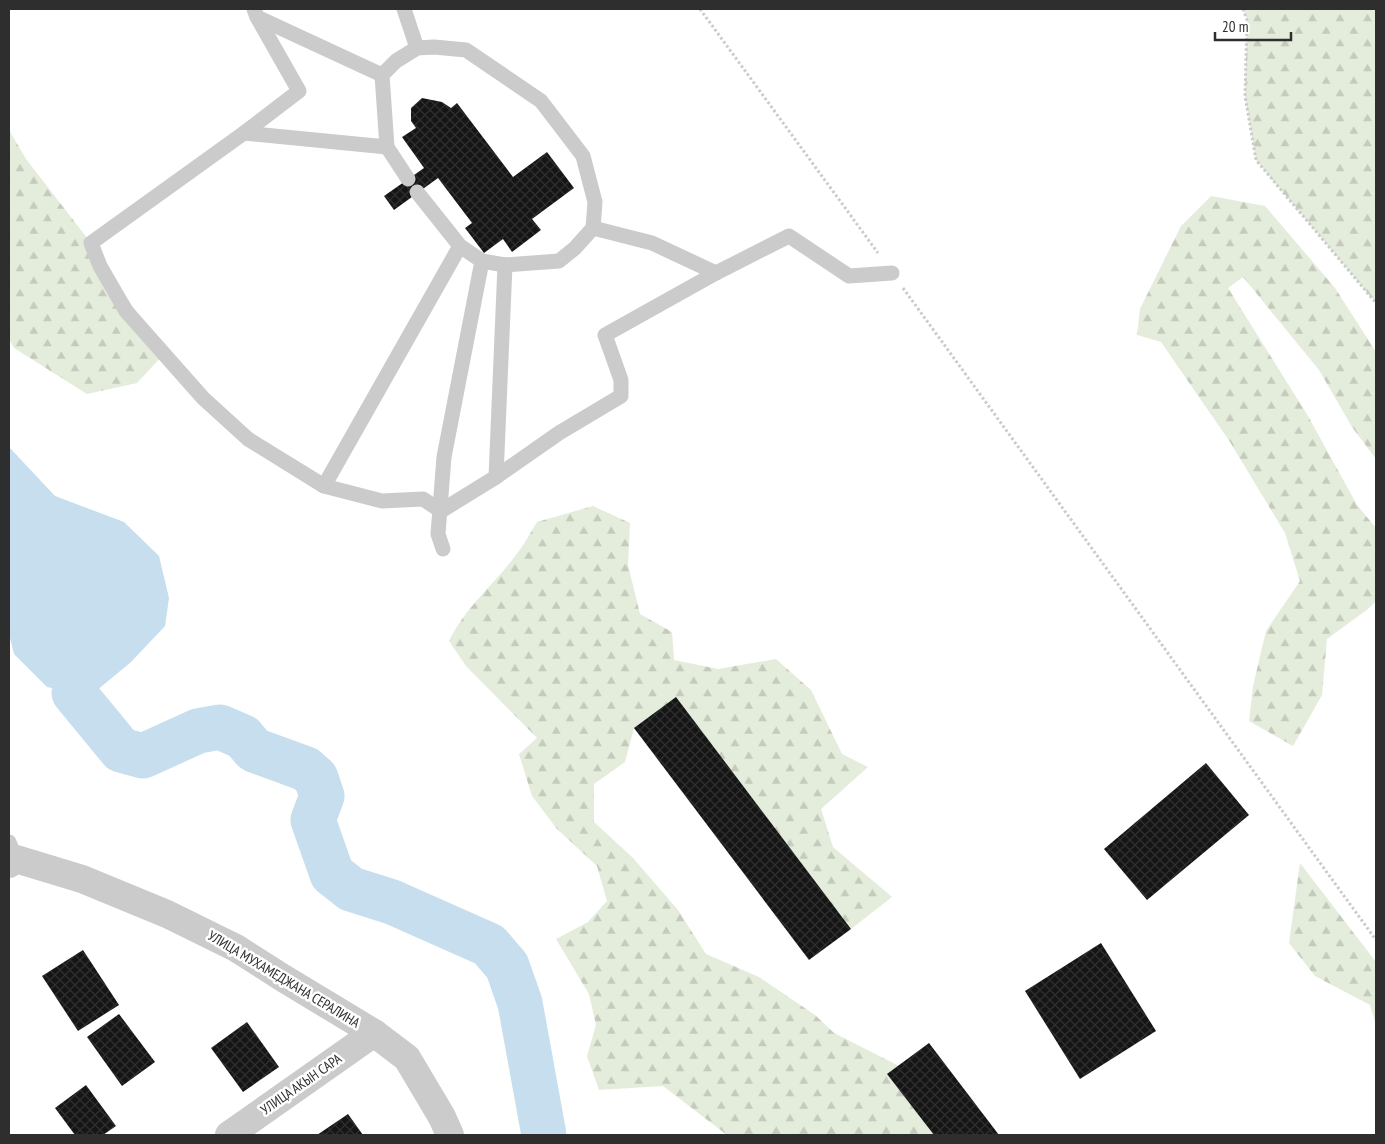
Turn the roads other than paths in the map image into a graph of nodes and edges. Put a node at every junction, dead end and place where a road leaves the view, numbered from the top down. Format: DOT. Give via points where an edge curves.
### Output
graph roads {
  1 [pos="404,9"];
  2 [pos="256,13"];
  3 [pos="417,48"];
  4 [pos="382,75"];
  5 [pos="244,133"];
  6 [pos="387,147"];
  7 [pos="408,179"];
  8 [pos="417,192"];
  9 [pos="593,228"];
  10 [pos="460,246"];
  11 [pos="482,261"];
  12 [pos="505,265"];
  13 [pos="716,273"];
  14 [pos="892,273"];
  15 [pos="496,477"];
  16 [pos="324,486"];
  17 [pos="441,511"];
  18 [pos="443,549"];
  19 [pos="11,855"];
  20 [pos="374,1033"];
  21 [pos="229,1135"];
  22 [pos="450,1135"];
  1 -- 3 [label="lane"];
  2 -- 4 [label="lane"];
  2 -- 5 [label="lane" via="299,91"];
  3 -- 4 [label="lane" via="396,61"];
  3 -- 9 [label="lane" via="466,50 541,101 583,156 595,202"];
  4 -- 6 [label="lane"];
  5 -- 6 [label="lane"];
  5 -- 16 [label="lane" via="91,243 100,266 126,310 203,398 248,439"];
  6 -- 7 [label="lane"];
  8 -- 10 [label="lane"];
  9 -- 12 [label="lane" via="559,261"];
  9 -- 13 [label="lane" via="652,243"];
  10 -- 11 [label="lane"];
  10 -- 16 [label="lane"];
  11 -- 12 [label="lane"];
  11 -- 17 [label="lane" via="444,457"];
  12 -- 15 [label="lane"];
  13 -- 14 [label="lane" via="789,236 849,276"];
  13 -- 15 [label="lane" via="606,336 621,380 620,396"];
  15 -- 17 [label="lane"];
  16 -- 17 [label="lane" via="382,501 423,499"];
  17 -- 18 [label="lane" via="438,534"];
  19 -- 20 [label="street, УЛИЦА МУХАМЕДЖАНА СЕРАЛИНА" via="139,902 236,948"];
  20 -- 21 [label="street, УЛИЦА АКЫН САРА"];
  20 -- 22 [label="street, УЛИЦА МУХАМЕДЖАНА СЕРАЛИНА" via="407,1058"];
}
